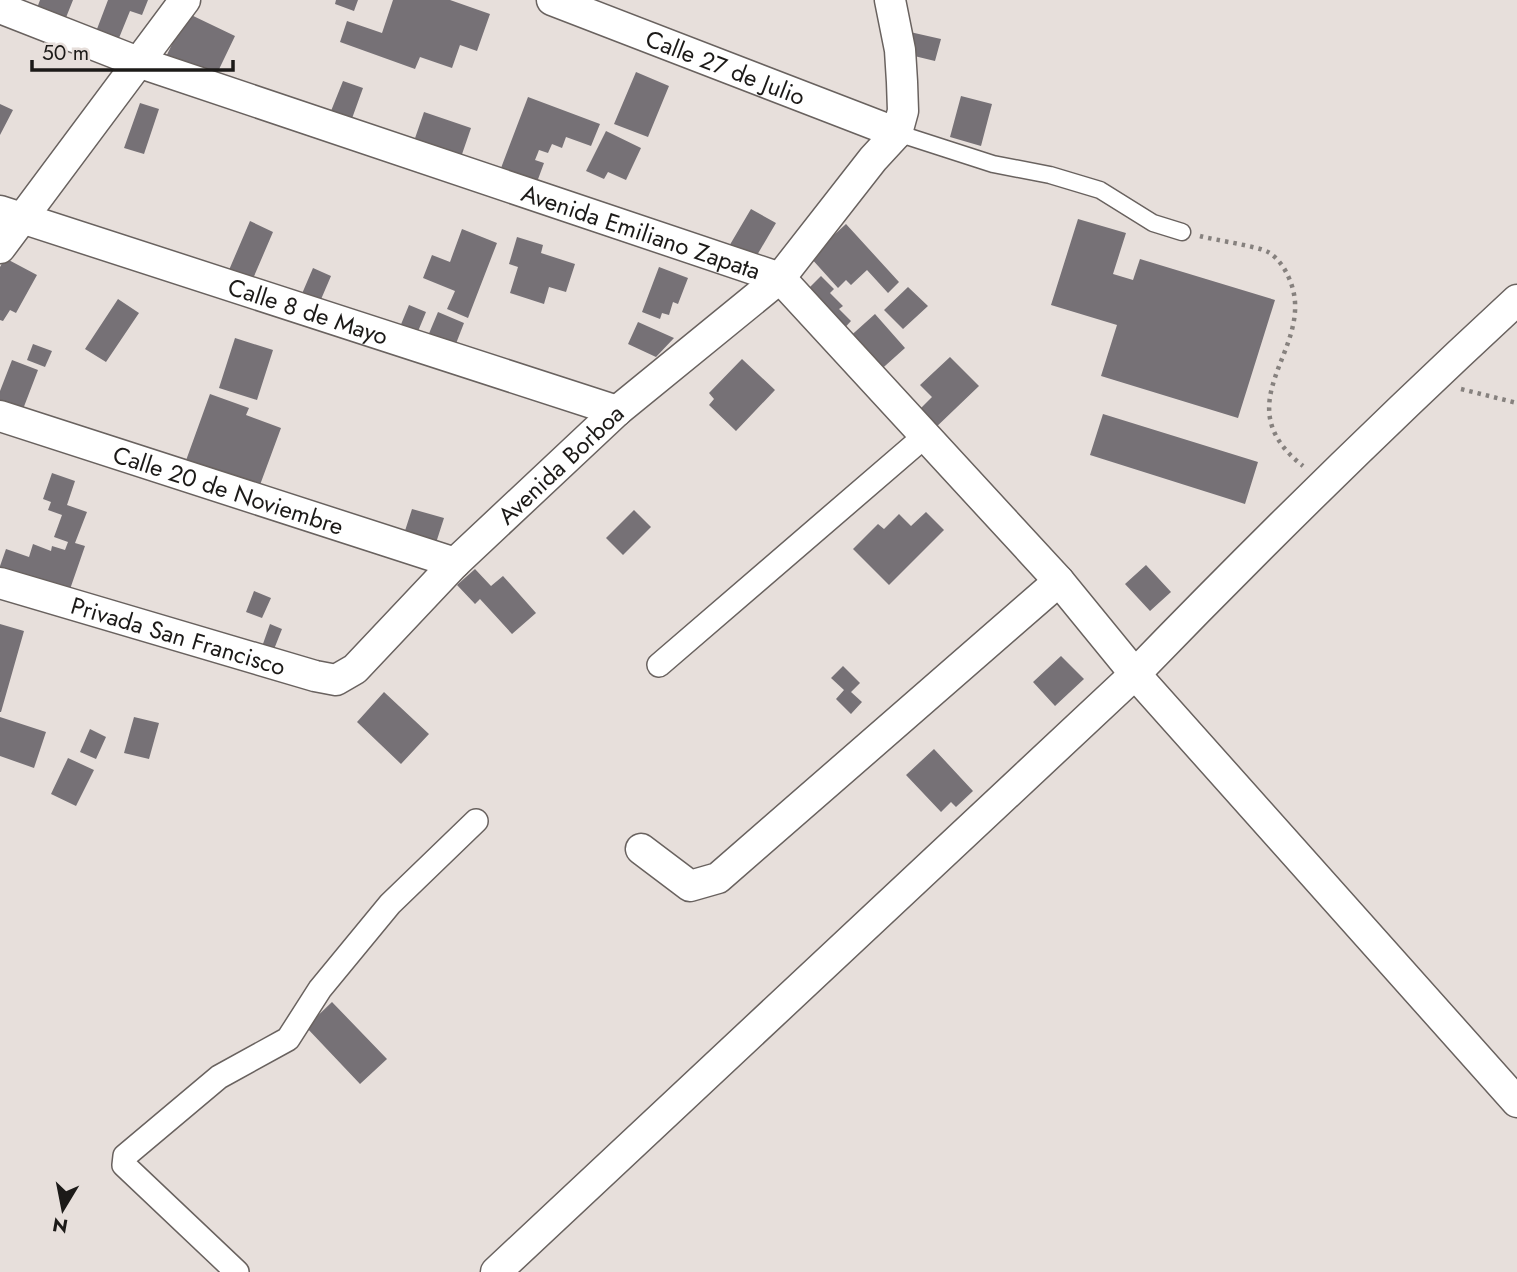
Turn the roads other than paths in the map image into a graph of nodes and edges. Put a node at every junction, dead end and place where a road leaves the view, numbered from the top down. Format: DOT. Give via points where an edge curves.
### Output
graph roads {
  1 [pos="185,0"];
  2 [pos="552,0"];
  3 [pos="890,0"];
  4 [pos="0,8"];
  5 [pos="138,62"];
  6 [pos="897,133"];
  7 [pos="11,215"];
  8 [pos="1182,232"];
  9 [pos="0,248"];
  10 [pos="780,278"];
  11 [pos="1517,300"];
  12 [pos="617,411"];
  13 [pos="0,416"];
  14 [pos="925,436"];
  15 [pos="455,563"];
  16 [pos="1059,581"];
  17 [pos="0,583"];
  18 [pos="659,666"];
  19 [pos="355,669"];
  20 [pos="1135,674"];
  21 [pos="476,821"];
  22 [pos="641,849"];
  23 [pos="1517,1102"];
  24 [pos="237,1272"];
  25 [pos="496,1272"];
  1 -- 5 [label="street"];
  2 -- 6 [label="street, Calle 27 de Julio"];
  3 -- 6 [label="street" via="902,82 903,111"];
  4 -- 5 [label="street, Avenida Emiliano Zapata"];
  5 -- 7 [label="street"];
  5 -- 10 [label="street, Avenida Emiliano Zapata"];
  6 -- 8 [label="lane" via="993,164 1100,190 1153,223"];
  6 -- 10 [label="street, Avenida Borboa"];
  7 -- 9 [label="street"];
  7 -- 12 [label="street, Calle 8 de Mayo"];
  10 -- 12 [label="street, Avenida Borboa"];
  10 -- 14 [label="street, Avenida Emiliano Zapata"];
  11 -- 20 [label="street" via="1430,380"];
  12 -- 15 [label="street, Avenida Borboa"];
  13 -- 15 [label="street, Calle 20 de Noviembre"];
  14 -- 16 [label="street, Avenida Emiliano Zapata"];
  14 -- 18 [label="street"];
  15 -- 19 [label="street, Avenida Borboa"];
  16 -- 20 [label="street, Avenida Emiliano Zapata"];
  16 -- 22 [label="street" via="718,878 690,886"];
  17 -- 19 [label="street, Privada San Francisco" via="315,676 337,680"];
  20 -- 23 [label="street, Avenida Emiliano Zapata"];
  20 -- 25 [label="street"];
  21 -- 24 [label="street" via="390,904 320,989 288,1039 219,1077 125,1156 124,1165"];
}
